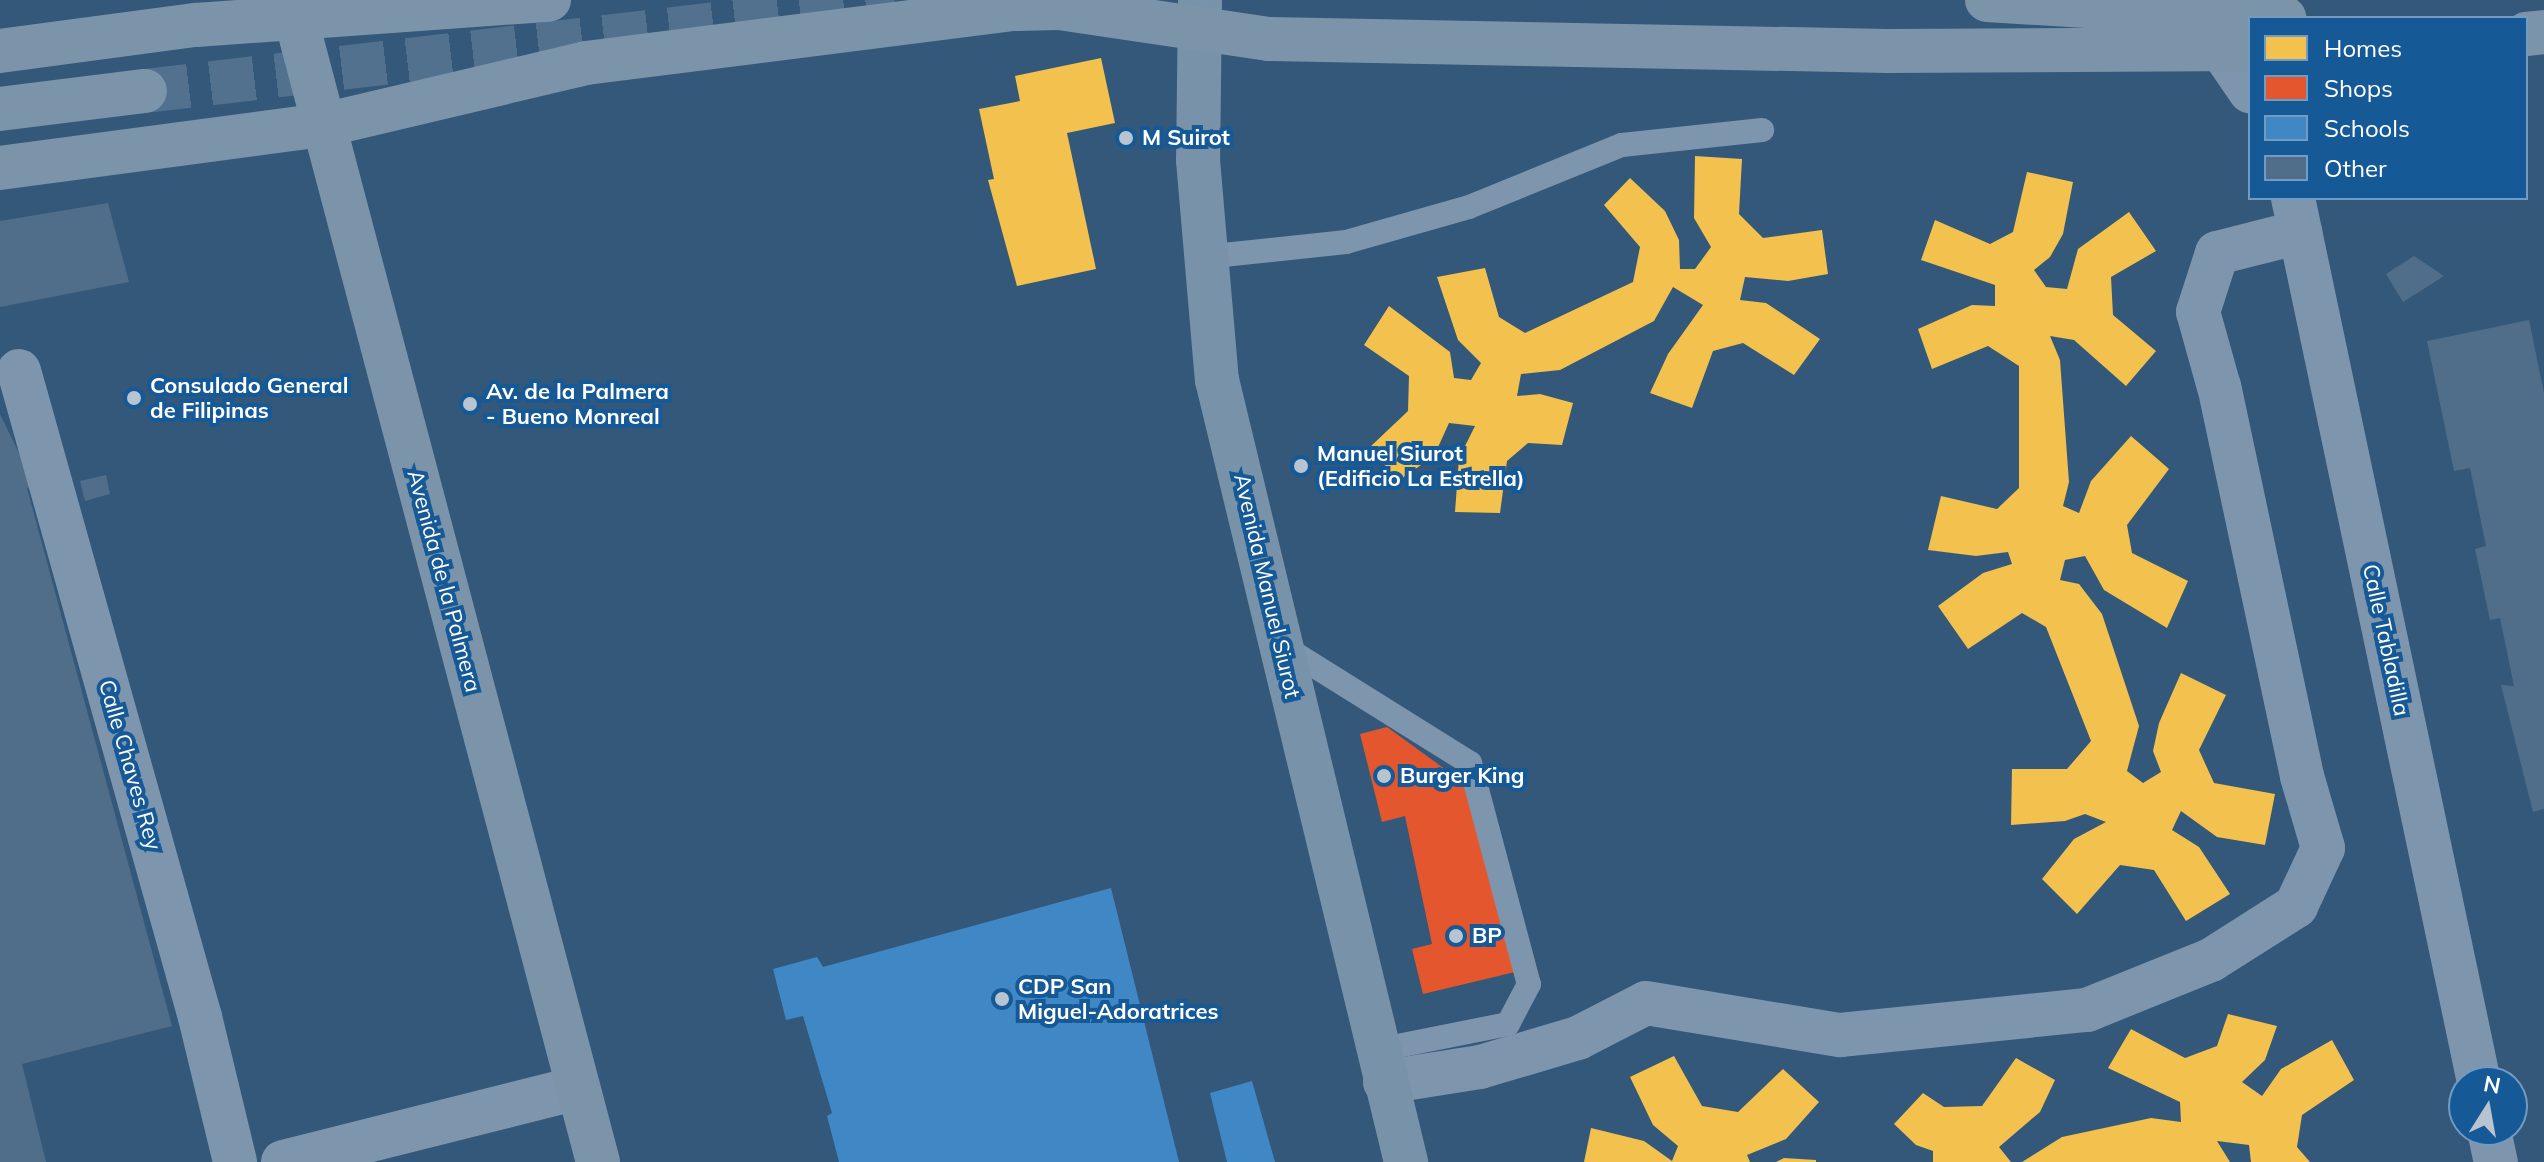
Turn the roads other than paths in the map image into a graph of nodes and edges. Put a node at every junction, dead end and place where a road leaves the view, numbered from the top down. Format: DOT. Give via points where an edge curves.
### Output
graph roads {
  1 [pos="549,0"];
  2 [pos="1987,0"];
  3 [pos="293,8"];
  4 [pos="1200,15"];
  5 [pos="2251,16"];
  6 [pos="2236,50"];
  7 [pos="0,51"];
  8 [pos="2248,85"];
  9 [pos="145,91"];
  10 [pos="0,109"];
  11 [pos="324,125"];
  12 [pos="1762,130"];
  13 [pos="0,168"];
  14 [pos="2296,215"];
  15 [pos="1204,257"];
  16 [pos="19,371"];
  17 [pos="1281,645"];
  18 [pos="1382,1066"];
  19 [pos="2476,1066"];
  20 [pos="578,1088"];
  21 [pos="235,1162"];
  22 [pos="283,1162"];
  23 [pos="598,1162"];
  24 [pos="1406,1162"];
  1 -- 3 [label="main road"];
  2 -- 5 [label="main road"];
  3 -- 7 [label="main road"];
  3 -- 11 [label="main road, Avenida de la Palmera"];
  4 -- 6 [label="main road" via="1269,39 1887,51"];
  4 -- 11 [label="main road" via="1016,9 586,63"];
  4 -- 15 [label="main road, Avenida Manuel Siurot" via="1198,160"];
  6 -- 8 [label="street"];
  9 -- 10 [label="main road"];
  11 -- 13 [label="main road"];
  11 -- 20 [label="main road, Avenida de la Palmera"];
  12 -- 15 [label="lane" via="1622,145 1469,207 1346,242"];
  14 -- 18 [label="street" via="2217,253 2198,312 2219,387 2302,776 2323,848 2296,906 2211,960 2087,1010 1840,1035 1646,1003 1578,1038 1480,1067"];
  14 -- 19 [label="street, Calle Tabladilla"];
  15 -- 17 [label="main road, Avenida Manuel Siurot" via="1217,380"];
  16 -- 21 [label="street, Calle Chaves Rey" via="196,1002"];
  17 -- 18 [label="main road, Avenida Manuel Siurot"];
  17 -- 18 [label="lane" via="1470,763 1529,984 1508,1024"];
  18 -- 24 [label="main road, Avenida Manuel Siurot"];
  20 -- 22 [label="street"];
  20 -- 23 [label="main road, Avenida de la Palmera"];
}
